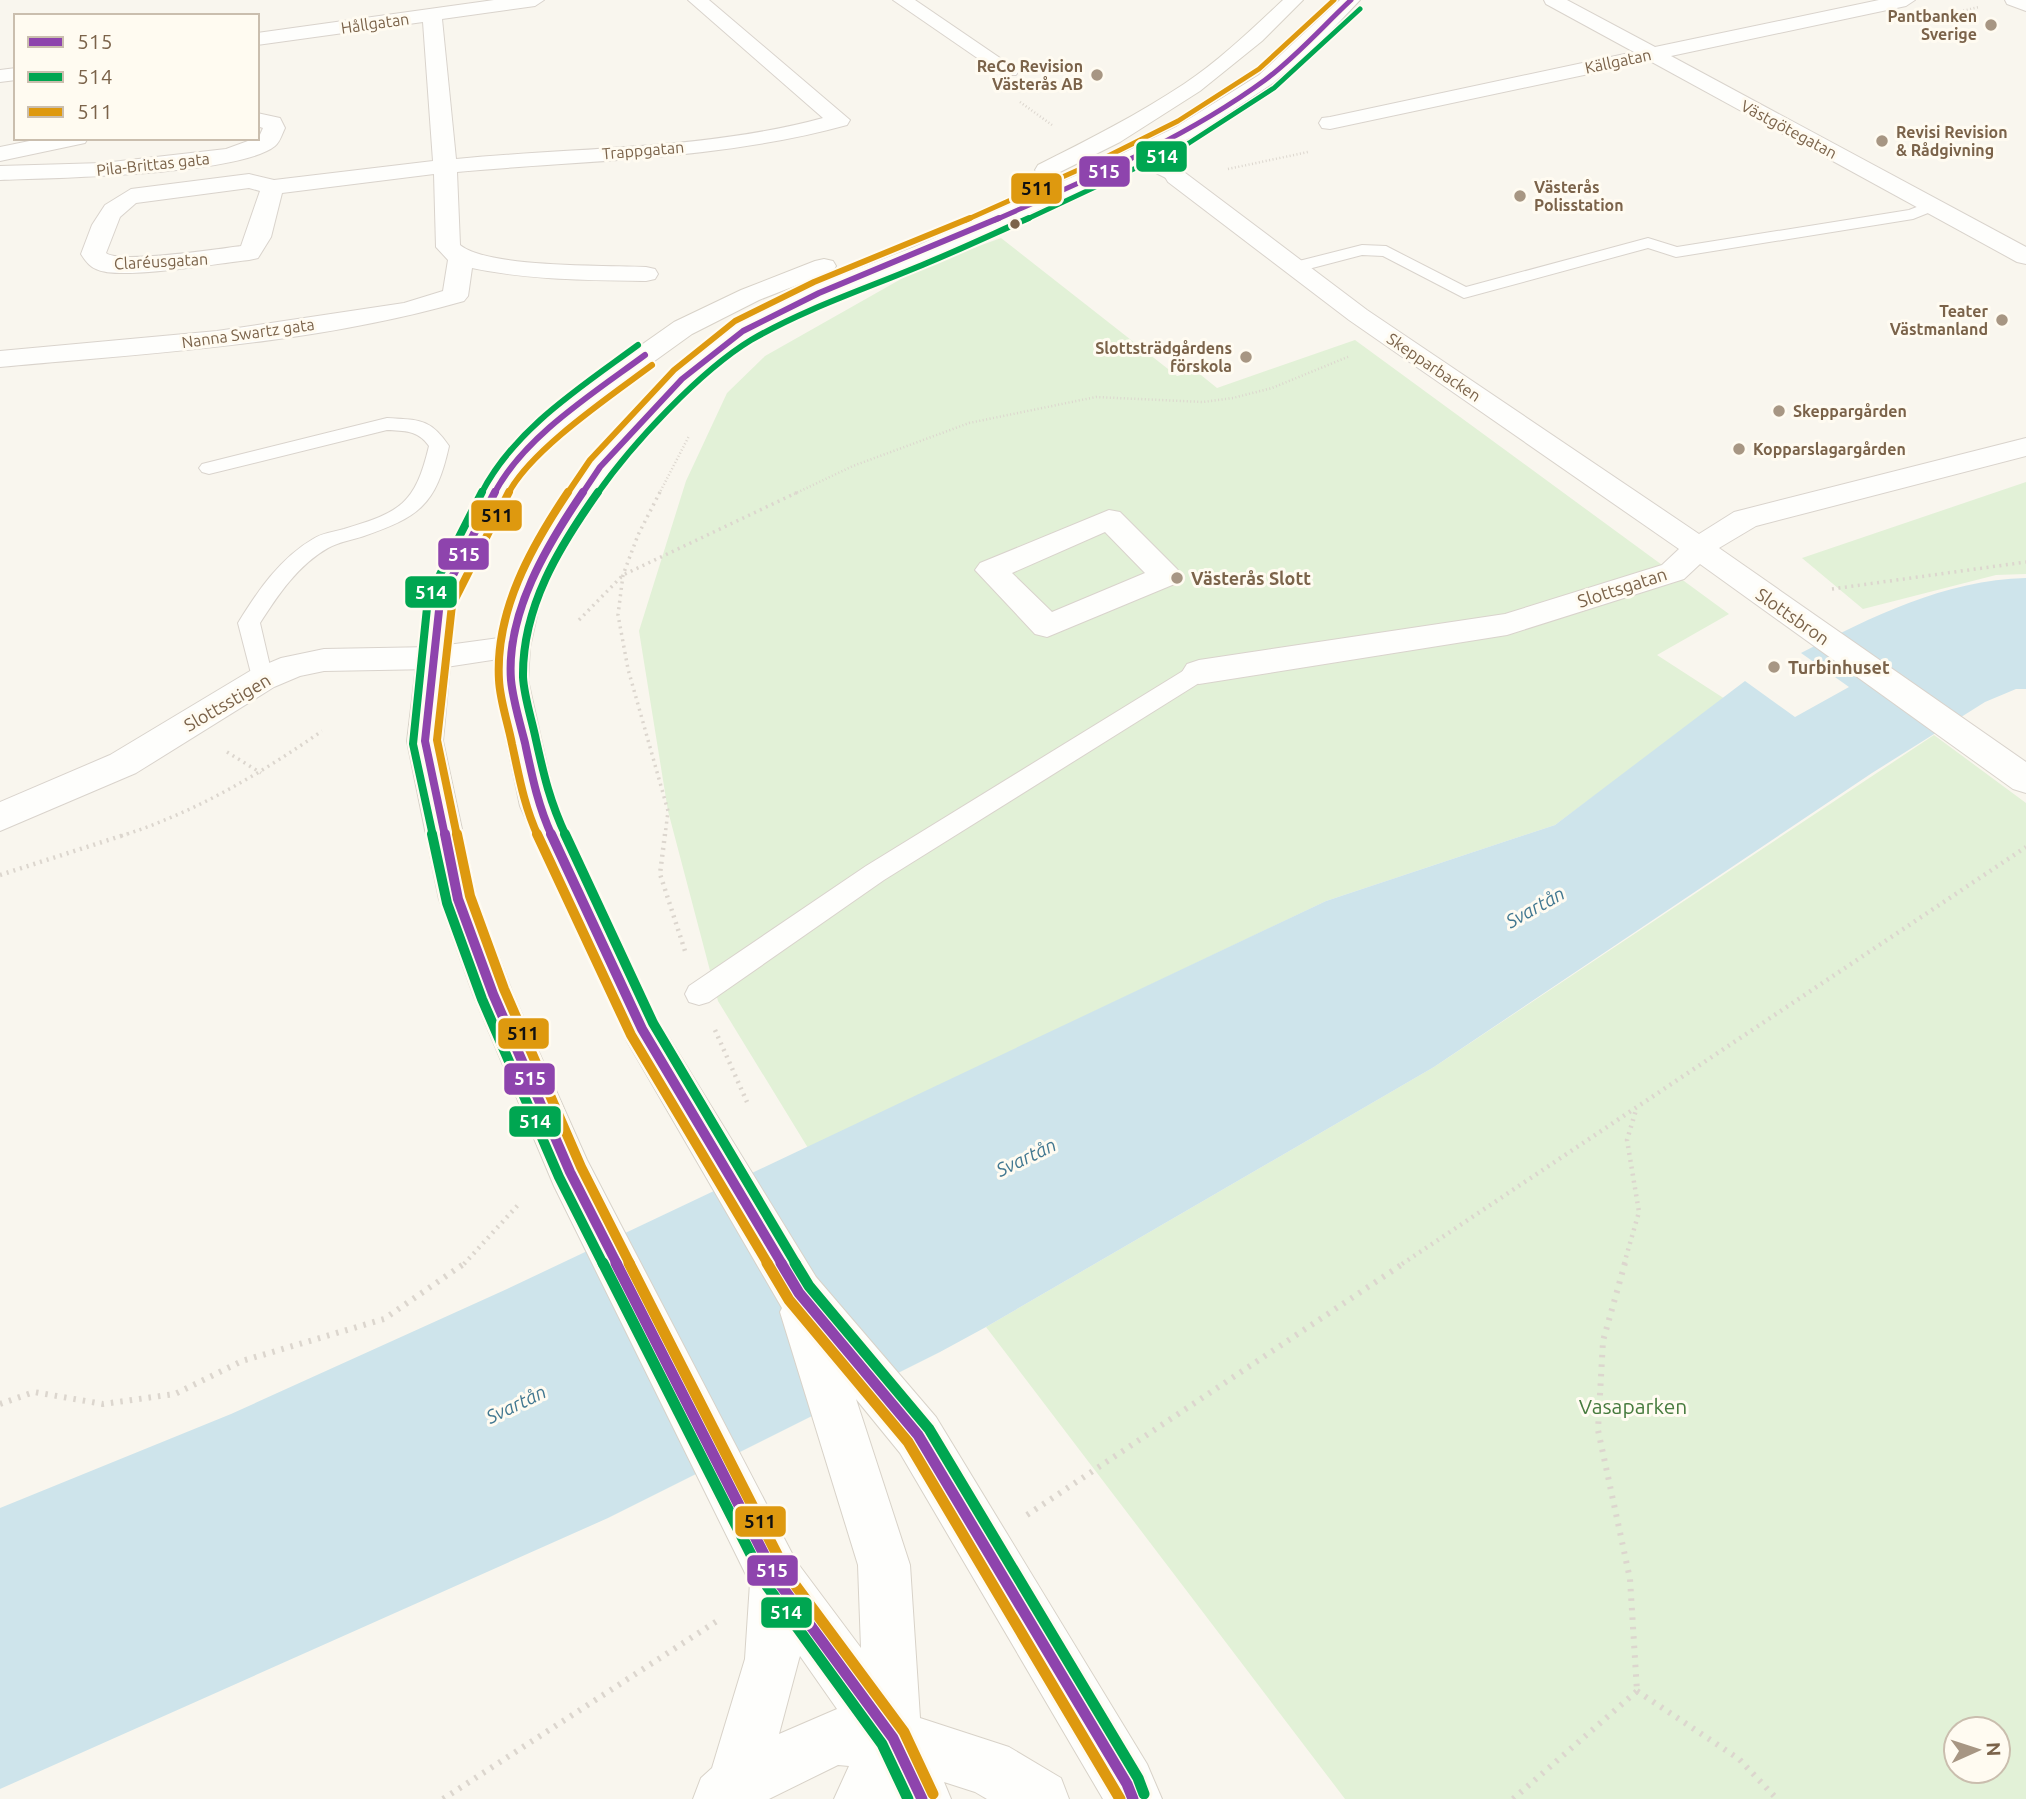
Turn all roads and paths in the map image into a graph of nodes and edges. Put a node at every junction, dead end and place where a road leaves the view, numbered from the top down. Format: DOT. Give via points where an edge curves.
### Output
graph roads {
  1 [pos="535,0"];
  2 [pos="697,0"];
  3 [pos="902,0"];
  4 [pos="1294,0"];
  5 [pos="1351,0"];
  6 [pos="1553,0"];
  7 [pos="1906,0"];
  8 [pos="2014,0"];
  9 [pos="2026,5"];
  10 [pos="432,15"];
  11 [pos="259,39"];
  12 [pos="1650,54"];
  13 [pos="1009,71"];
  14 [pos="259,120"];
  15 [pos="1330,123"];
  16 [pos="66,140"];
  17 [pos="0,154"];
  18 [pos="1135,156"];
  19 [pos="445,165"];
  20 [pos="0,173"];
  21 [pos="1176,177"];
  22 [pos="274,187"];
  23 [pos="1932,206"];
  24 [pos="2026,257"];
  25 [pos="461,258"];
  26 [pos="1297,267"];
  27 [pos="646,274"];
  28 [pos="1394,339"];
  29 [pos="0,359"];
  30 [pos="691,432"];
  31 [pos="2026,447"];
  32 [pos="209,468"];
  33 [pos="1109,519"];
  34 [pos="1698,548"];
  35 [pos="2026,562"];
  36 [pos="623,575"];
  37 [pos="1758,590"];
  38 [pos="579,620"];
  39 [pos="513,647"];
  40 [pos="433,658"];
  41 [pos="1199,672"];
  42 [pos="262,679"];
  43 [pos="322,731"];
  44 [pos="226,751"];
  45 [pos="261,774"];
  46 [pos="2026,780"];
  47 [pos="0,817"];
  48 [pos="2026,847"];
  49 [pos="0,875"];
  50 [pos="699,994"];
  51 [pos="1636,1109"];
  52 [pos="751,1111"];
  53 [pos="518,1205"];
  54 [pos="799,1293"];
  55 [pos="0,1404"];
  56 [pos="1015,1524"];
  57 [pos="777,1580"];
  58 [pos="1637,1690"];
  59 [pos="893,1738"];
  60 [pos="729,1792"];
  61 [pos="443,1799"];
  62 [pos="863,1799"];
  63 [pos="922,1799"];
  64 [pos="1040,1799"];
  65 [pos="1133,1799"];
  66 [pos="1513,1799"];
  67 [pos="1777,1799"];
  1 -- 10 [label="street, Hållgatan"];
  2 -- 19 [label="street, Trappgatan" via="839,120 753,139 667,149"];
  3 -- 13 [label="street"];
  4 -- 40 [label="street" via="1193,87 1112,137 971,206 750,295 683,328 600,387 531,446 501,480 440,601"];
  5 -- 18 [label="street" via="1266,79 1184,132"];
  6 -- 12 [label="street, Västgötegatan"];
  7 -- 12 [label="street, Källgatan"];
  8 -- 9 [label="street"];
  10 -- 11 [label="street, Hållgatan"];
  10 -- 19 [label="street"];
  12 -- 15 [label="street, Källgatan"];
  12 -- 23 [label="street, Västgötegatan"];
  14 -- 20 [label="street, Pila-Brittas gata" via="272,123 268,141 227,156 103,170"];
  16 -- 17 [label="street"];
  18 -- 21 [label="lane"];
  18 -- 39 [label="street" via="923,252 819,293 743,331 682,379 600,467 557,530 528,584"];
  19 -- 22 [label="street, Claréusgatan"];
  19 -- 25 [label="street" via="448,247"];
  21 -- 26 [label="street, Skepparbacken"];
  22 -- 22 [label="street, Claréusgatan" via="266,198 259,243 248,253 131,265 104,264 93,254 113,207 122,200 249,181"];
  23 -- 24 [label="street, Västgötegatan"];
  23 -- 26 [label="lane" via="1913,215 1676,252 1648,243 1464,293 1386,251 1362,250"];
  25 -- 27 [label="street" via="493,265"];
  25 -- 29 [label="street, Nanna Swartz gata" via="455,296 405,310 217,340"];
  26 -- 28 [label="street, Skepparbacken"];
  28 -- 34 [label="street, Skepparbacken"];
  28 -- 36 [label="path" via="1272,388 1233,398 1203,402 1096,397 969,423 853,467"];
  30 -- 36 [label="path" via="638,535"];
  31 -- 34 [label="street, Slottsgatan" via="1745,519"];
  32 -- 42 [label="lane" via="387,424 418,426 439,446 434,475 415,508 321,543 275,583 249,623"];
  33 -- 33 [label="street" via="1166,576 1047,626 991,570"];
  34 -- 37 [label="street, Slottsbron"];
  34 -- 41 [label="street, Slottsgatan" via="1674,572 1507,624"];
  35 -- 37 [label="path" via="1820,591"];
  36 -- 38 [label="path"];
  36 -- 50 [label="path" via="618,615 628,669 668,811 660,874"];
  37 -- 46 [label="street, Slottsbron"];
  39 -- 40 [label="street, Slottsstigen"];
  39 -- 54 [label="street" via="511,680 538,806 642,1029"];
  40 -- 42 [label="street, Slottsstigen" via="324,660"];
  40 -- 57 [label="street" via="425,741 458,900 493,994 590,1210"];
  41 -- 50 [label="lane" via="876,873"];
  42 -- 47 [label="street, Slottsstigen" via="123,764"];
  43 -- 45 [label="path"];
  44 -- 45 [label="path"];
  45 -- 49 [label="path" via="150,827"];
  48 -- 51 [label="path"];
  50 -- 52 [label="path"];
  51 -- 56 [label="path"];
  51 -- 58 [label="path" via="1627,1140 1639,1212 1603,1341 1598,1430 1630,1579"];
  53 -- 55 [label="path" via="463,1265 384,1319 242,1362 175,1394 103,1404 34,1392"];
  54 -- 59 [label="street" via="884,1565"];
  54 -- 65 [label="street" via="919,1434"];
  57 -- 59 [label="street"];
  57 -- 60 [label="street" via="772,1659"];
  57 -- 61 [label="path"];
  58 -- 66 [label="path"];
  58 -- 67 [label="path" via="1739,1759"];
  59 -- 60 [label="street" via="835,1737"];
  59 -- 62 [label="street"];
  59 -- 63 [label="street"];
  59 -- 64 [label="street" via="989,1767"];
}
